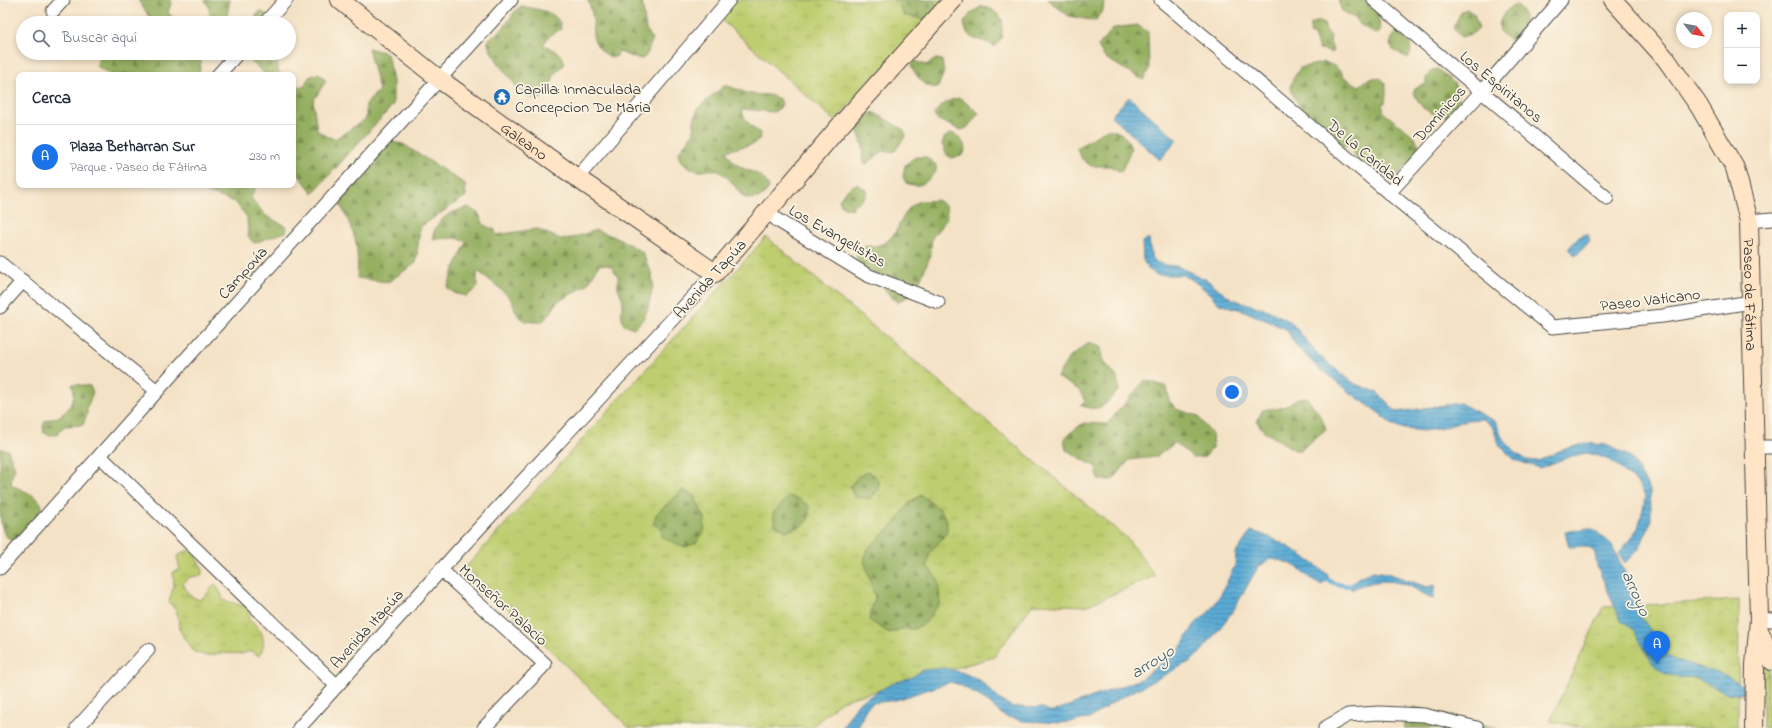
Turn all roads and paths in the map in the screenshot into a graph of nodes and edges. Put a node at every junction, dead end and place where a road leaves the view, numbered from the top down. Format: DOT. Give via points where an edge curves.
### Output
graph roads {
  1 [pos="63,0"];
  2 [pos="286,0"];
  3 [pos="340,0"];
  4 [pos="511,0"];
  5 [pos="729,0"];
  6 [pos="953,0"];
  7 [pos="1161,0"];
  8 [pos="1374,0"];
  9 [pos="1561,0"];
  10 [pos="1613,0"];
  11 [pos="53,11"];
  12 [pos="271,16"];
  13 [pos="232,60"];
  14 [pos="221,72"];
  15 [pos="438,79"];
  16 [pos="1482,91"];
  17 [pos="577,178"];
  18 [pos="1389,194"];
  19 [pos="1607,198"];
  20 [pos="767,211"];
  21 [pos="1772,219"];
  22 [pos="1749,221"];
  23 [pos="0,263"];
  24 [pos="715,273"];
  25 [pos="23,281"];
  26 [pos="938,302"];
  27 [pos="1750,302"];
  28 [pos="0,307"];
  29 [pos="1552,327"];
  30 [pos="157,391"];
  31 [pos="1763,447"];
  32 [pos="100,456"];
  33 [pos="458,551"];
  34 [pos="0,568"];
  35 [pos="441,570"];
  36 [pos="1764,623"];
  37 [pos="148,650"];
  38 [pos="1772,661"];
  39 [pos="337,686"];
  40 [pos="76,728"];
  41 [pos="299,728"];
  42 [pos="484,728"];
  43 [pos="1325,728"];
  44 [pos="1477,728"];
  45 [pos="1754,728"];
  1 -- 11 [label="street"];
  2 -- 12 [label="street"];
  3 -- 15 [label="street, Galeano"];
  4 -- 15 [label="street, Campovía"];
  5 -- 17 [label="street"];
  6 -- 20 [label="street, Avenida Tapúa"];
  7 -- 18 [label="street, De La Caridad"];
  8 -- 16 [label="street, Los Espiritanos"];
  9 -- 16 [label="street, Dominicos"];
  10 -- 22 [label="street, Paseo de Fátima" via="1666,59 1700,106 1734,168"];
  13 -- 14 [label="street"];
  15 -- 17 [label="street, Galeano"];
  15 -- 30 [label="street, Campovía"];
  16 -- 18 [label="street, Dominicos"];
  16 -- 19 [label="street, Los Espiritanos"];
  17 -- 24 [label="street, Galeano"];
  18 -- 29 [label="street, De La Caridad"];
  20 -- 24 [label="street, Avenida Tapúa"];
  20 -- 26 [label="street, Los Evangelistas" via="777,220 867,275"];
  21 -- 22 [label="street"];
  22 -- 27 [label="street, Paseo de Fátima"];
  23 -- 25 [label="street"];
  24 -- 33 [label="street, Avenida Tapúa"];
  25 -- 28 [label="street"];
  25 -- 30 [label="street"];
  27 -- 29 [label="street, Paseo Vaticano" via="1663,316"];
  27 -- 31 [label="street, Paseo de Fátima"];
  30 -- 32 [label="street, Campovía"];
  31 -- 36 [label="street, Paseo de Fátima"];
  32 -- 34 [label="street, Campovía"];
  32 -- 39 [label="street"];
  33 -- 35 [label="street, Avenida Itapúa"];
  35 -- 39 [label="street, Avenida Itapúa"];
  35 -- 42 [label="street, Monseñor Palacio" via="545,664"];
  36 -- 38 [label="street, Paseo de Fátima"];
  36 -- 45 [label="street, Paseo de Fátima" via="1755,665"];
  37 -- 40 [label="street"];
  39 -- 41 [label="street, Avenida Itapúa"];
  43 -- 44 [label="street" via="1348,715 1379,713 1424,715"];
}
